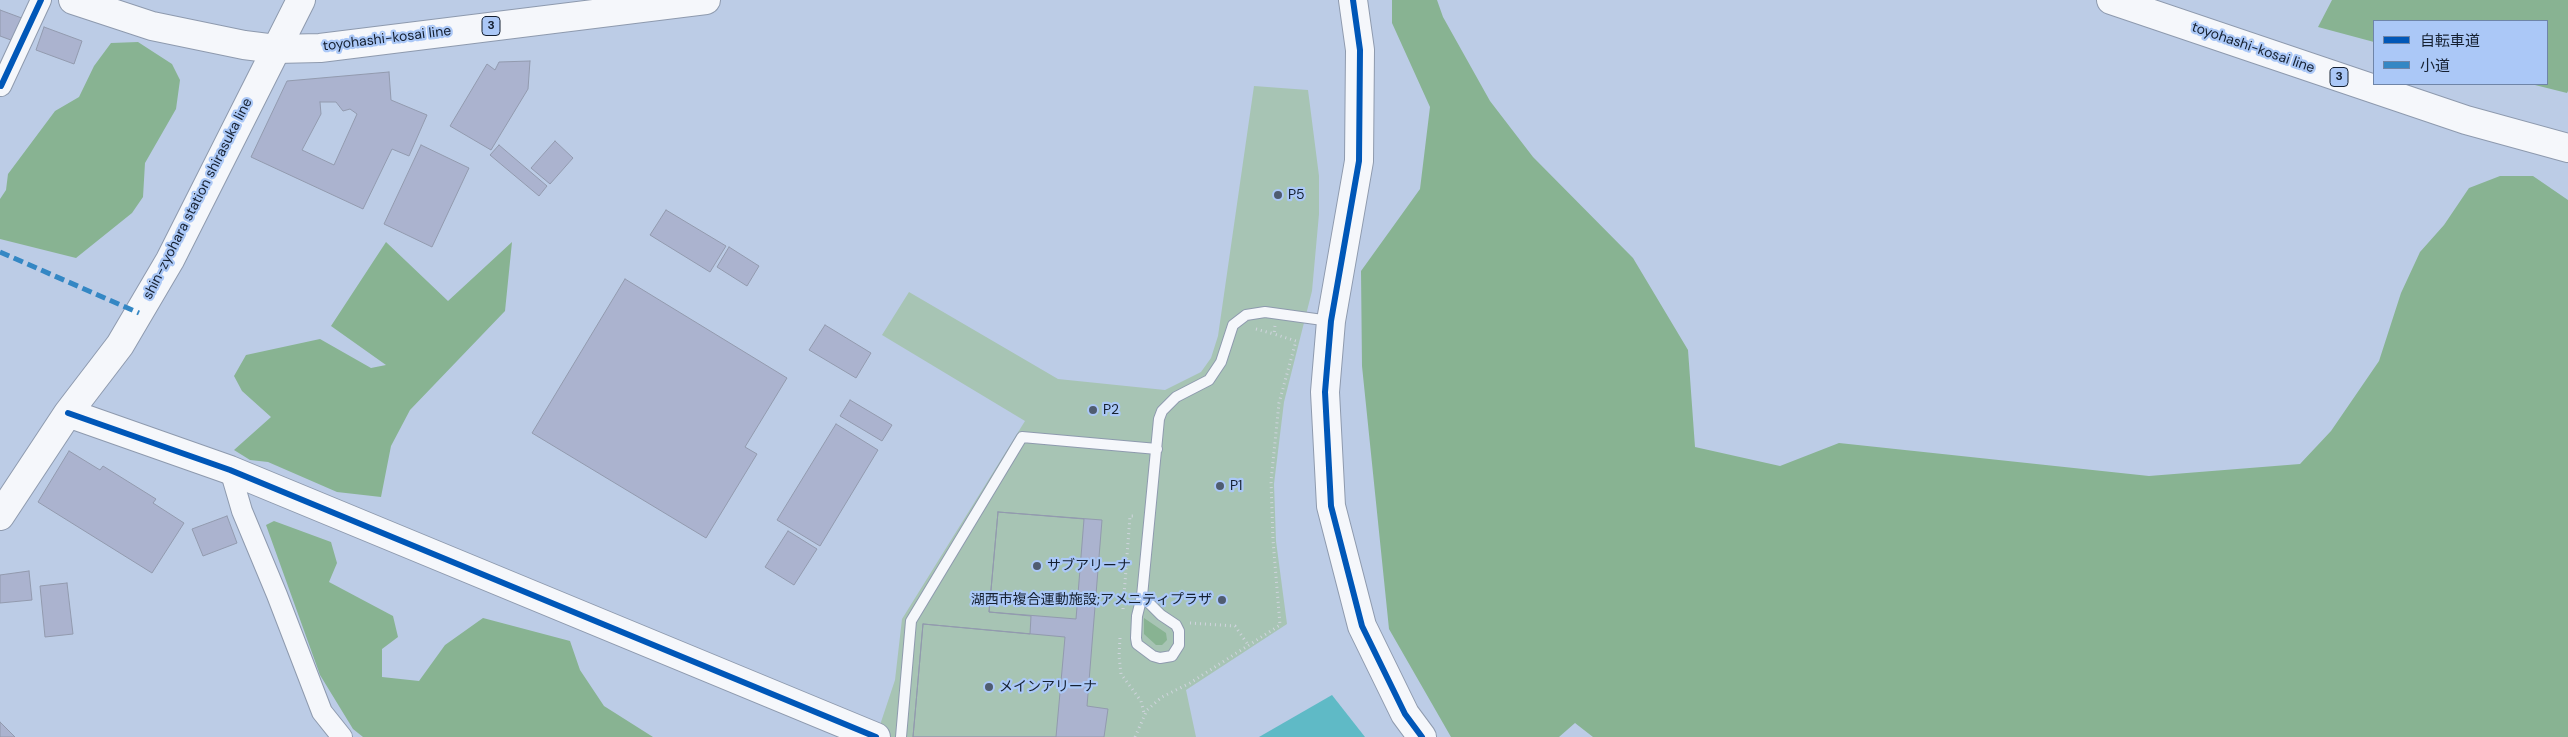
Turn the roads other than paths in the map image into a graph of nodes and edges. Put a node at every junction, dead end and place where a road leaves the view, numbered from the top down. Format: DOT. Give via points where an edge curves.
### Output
graph roads {
  1 [pos="41,0"];
  2 [pos="73,0"];
  3 [pos="301,0"];
  4 [pos="706,0"];
  5 [pos="1353,0"];
  6 [pos="2111,0"];
  7 [pos="276,49"];
  8 [pos="1,86"];
  9 [pos="2568,148"];
  10 [pos="1331,321"];
  11 [pos="68,413"];
  12 [pos="1156,449"];
  13 [pos="230,470"];
  14 [pos="0,516"];
  15 [pos="1142,596"];
  16 [pos="342,737"];
  17 [pos="877,737"];
  18 [pos="901,737"];
  19 [pos="1422,737"];
  1 -- 8 [label="street"];
  2 -- 7 [label="main road, toyohashi-kosai line / 3" via="152,26"];
  3 -- 7 [label="main road, shin-zyohara station shirasuka line"];
  4 -- 7 [label="main road, toyohashi-kosai line / 3" via="320,48"];
  5 -- 10 [label="main road" via="1360,50 1359,161"];
  6 -- 9 [label="main road, toyohashi-kosai line / 3" via="2466,120"];
  7 -- 11 [label="main road, shin-zyohara station shirasuka line" via="170,260 120,345"];
  10 -- 12 [label="lane" via="1276,313 1250,313 1233,325 1221,362 1209,380 1176,397 1162,411"];
  10 -- 19 [label="main road" via="1325,392 1331,506 1362,626 1405,714"];
  11 -- 13 [label="main road"];
  11 -- 14 [label="main road, shin-zyohara station shirasuka line"];
  12 -- 15 [label="lane"];
  12 -- 18 [label="lane" via="1022,437 911,621"];
  13 -- 16 [label="street" via="242,511 322,712"];
  13 -- 17 [label="main road"];
  15 -- 15 [label="lane" via="1176,625 1179,646 1172,656 1160,658 1137,644 1136,623"];
}
